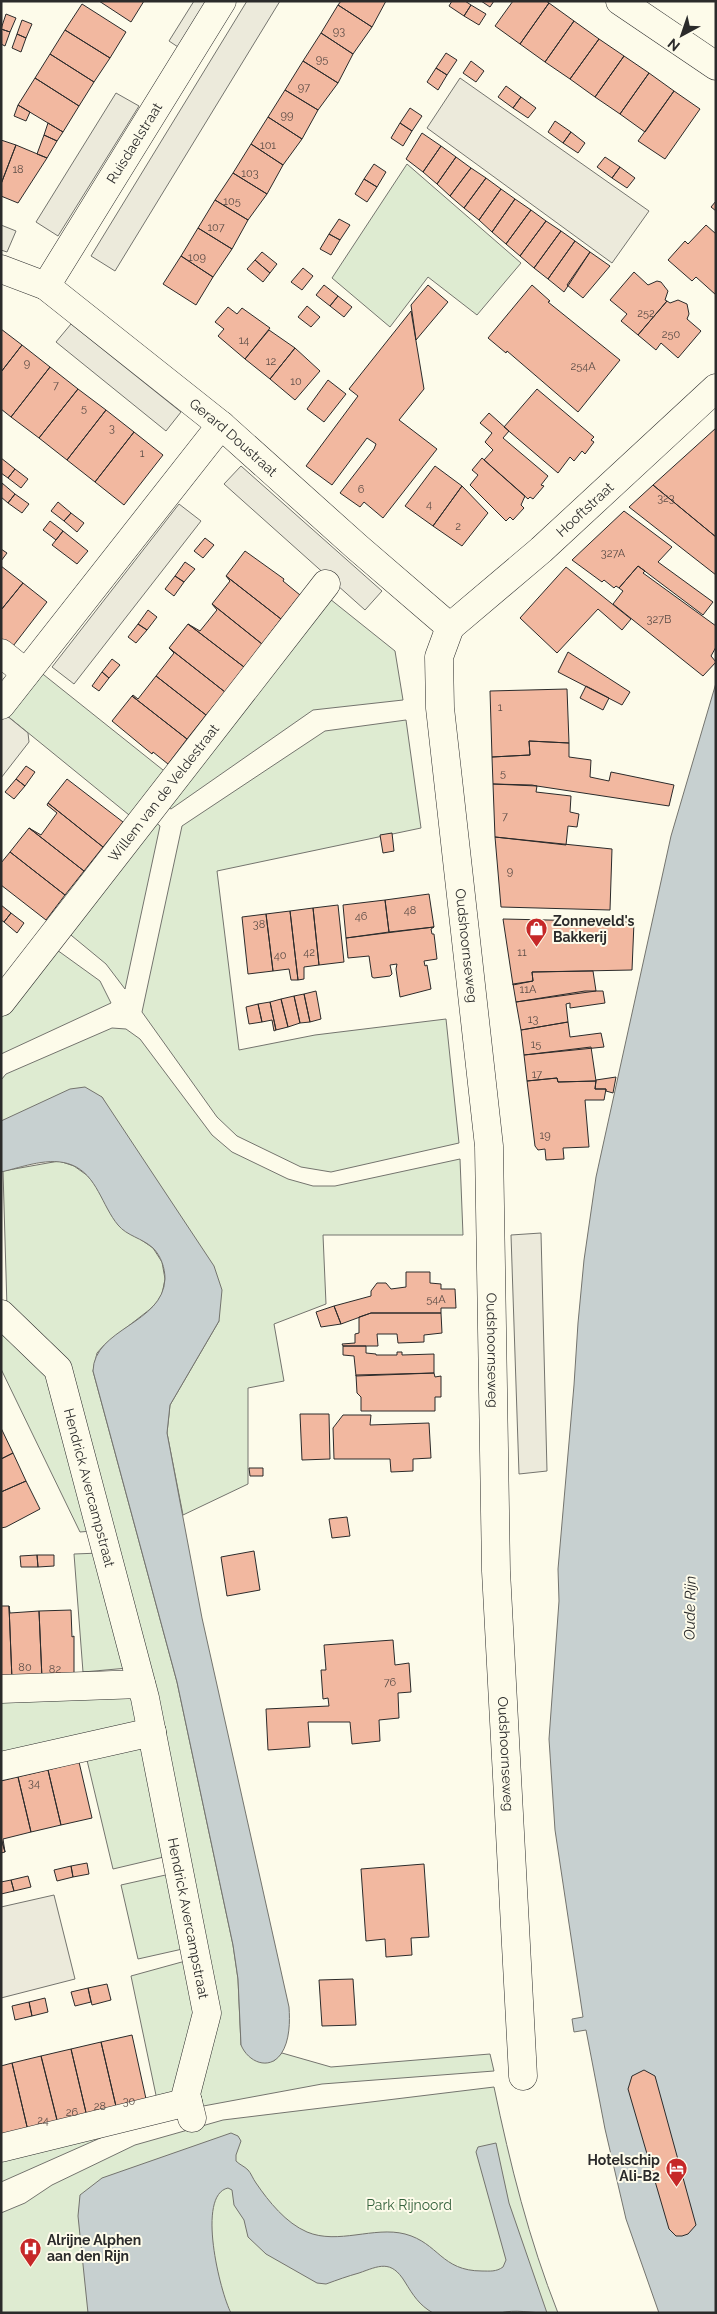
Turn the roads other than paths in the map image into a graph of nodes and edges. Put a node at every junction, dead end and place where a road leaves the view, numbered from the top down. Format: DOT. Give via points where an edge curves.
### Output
graph roads {
  1 [pos="222,1"];
  2 [pos="620,1"];
  3 [pos="716,66"];
  4 [pos="1,269"];
  5 [pos="46,286"];
  6 [pos="716,388"];
  7 [pos="221,425"];
  8 [pos="326,584"];
  9 [pos="450,627"];
  10 [pos="1,653"];
  11 [pos="26,673"];
  12 [pos="1,705"];
  13 [pos="1,1002"];
  14 [pos="1,1314"];
  15 [pos="141,1684"];
  16 [pos="1,1689"];
  17 [pos="152,1732"];
  18 [pos="1,1766"];
  19 [pos="523,2076"];
  20 [pos="1,2148"];
  1 -- 5 [label="street, Ruisdaelstraat"];
  2 -- 3 [label="street"];
  4 -- 5 [label="street, Gerard Doustraat"];
  5 -- 7 [label="street, Gerard Doustraat"];
  6 -- 9 [label="street, Hooftstraat" via="541,550"];
  7 -- 9 [label="street, Gerard Doustraat"];
  7 -- 11 [label="street"];
  8 -- 13 [label="street, Willem van de Veldestraat"];
  9 -- 19 [label="street, Oudshoornseweg" via="438,658 440,708 489,1146 496,1571"];
  10 -- 11 [label="street"];
  11 -- 12 [label="street"];
  14 -- 15 [label="street, Hendrick Avercampstraat" via="58,1368"];
  15 -- 16 [label="street"];
  15 -- 17 [label="street, Hendrick Avercampstraat"];
  17 -- 18 [label="street"];
  17 -- 20 [label="street, Hendrick Avercampstraat" via="207,2013 186,2094 190,2110"];
}
